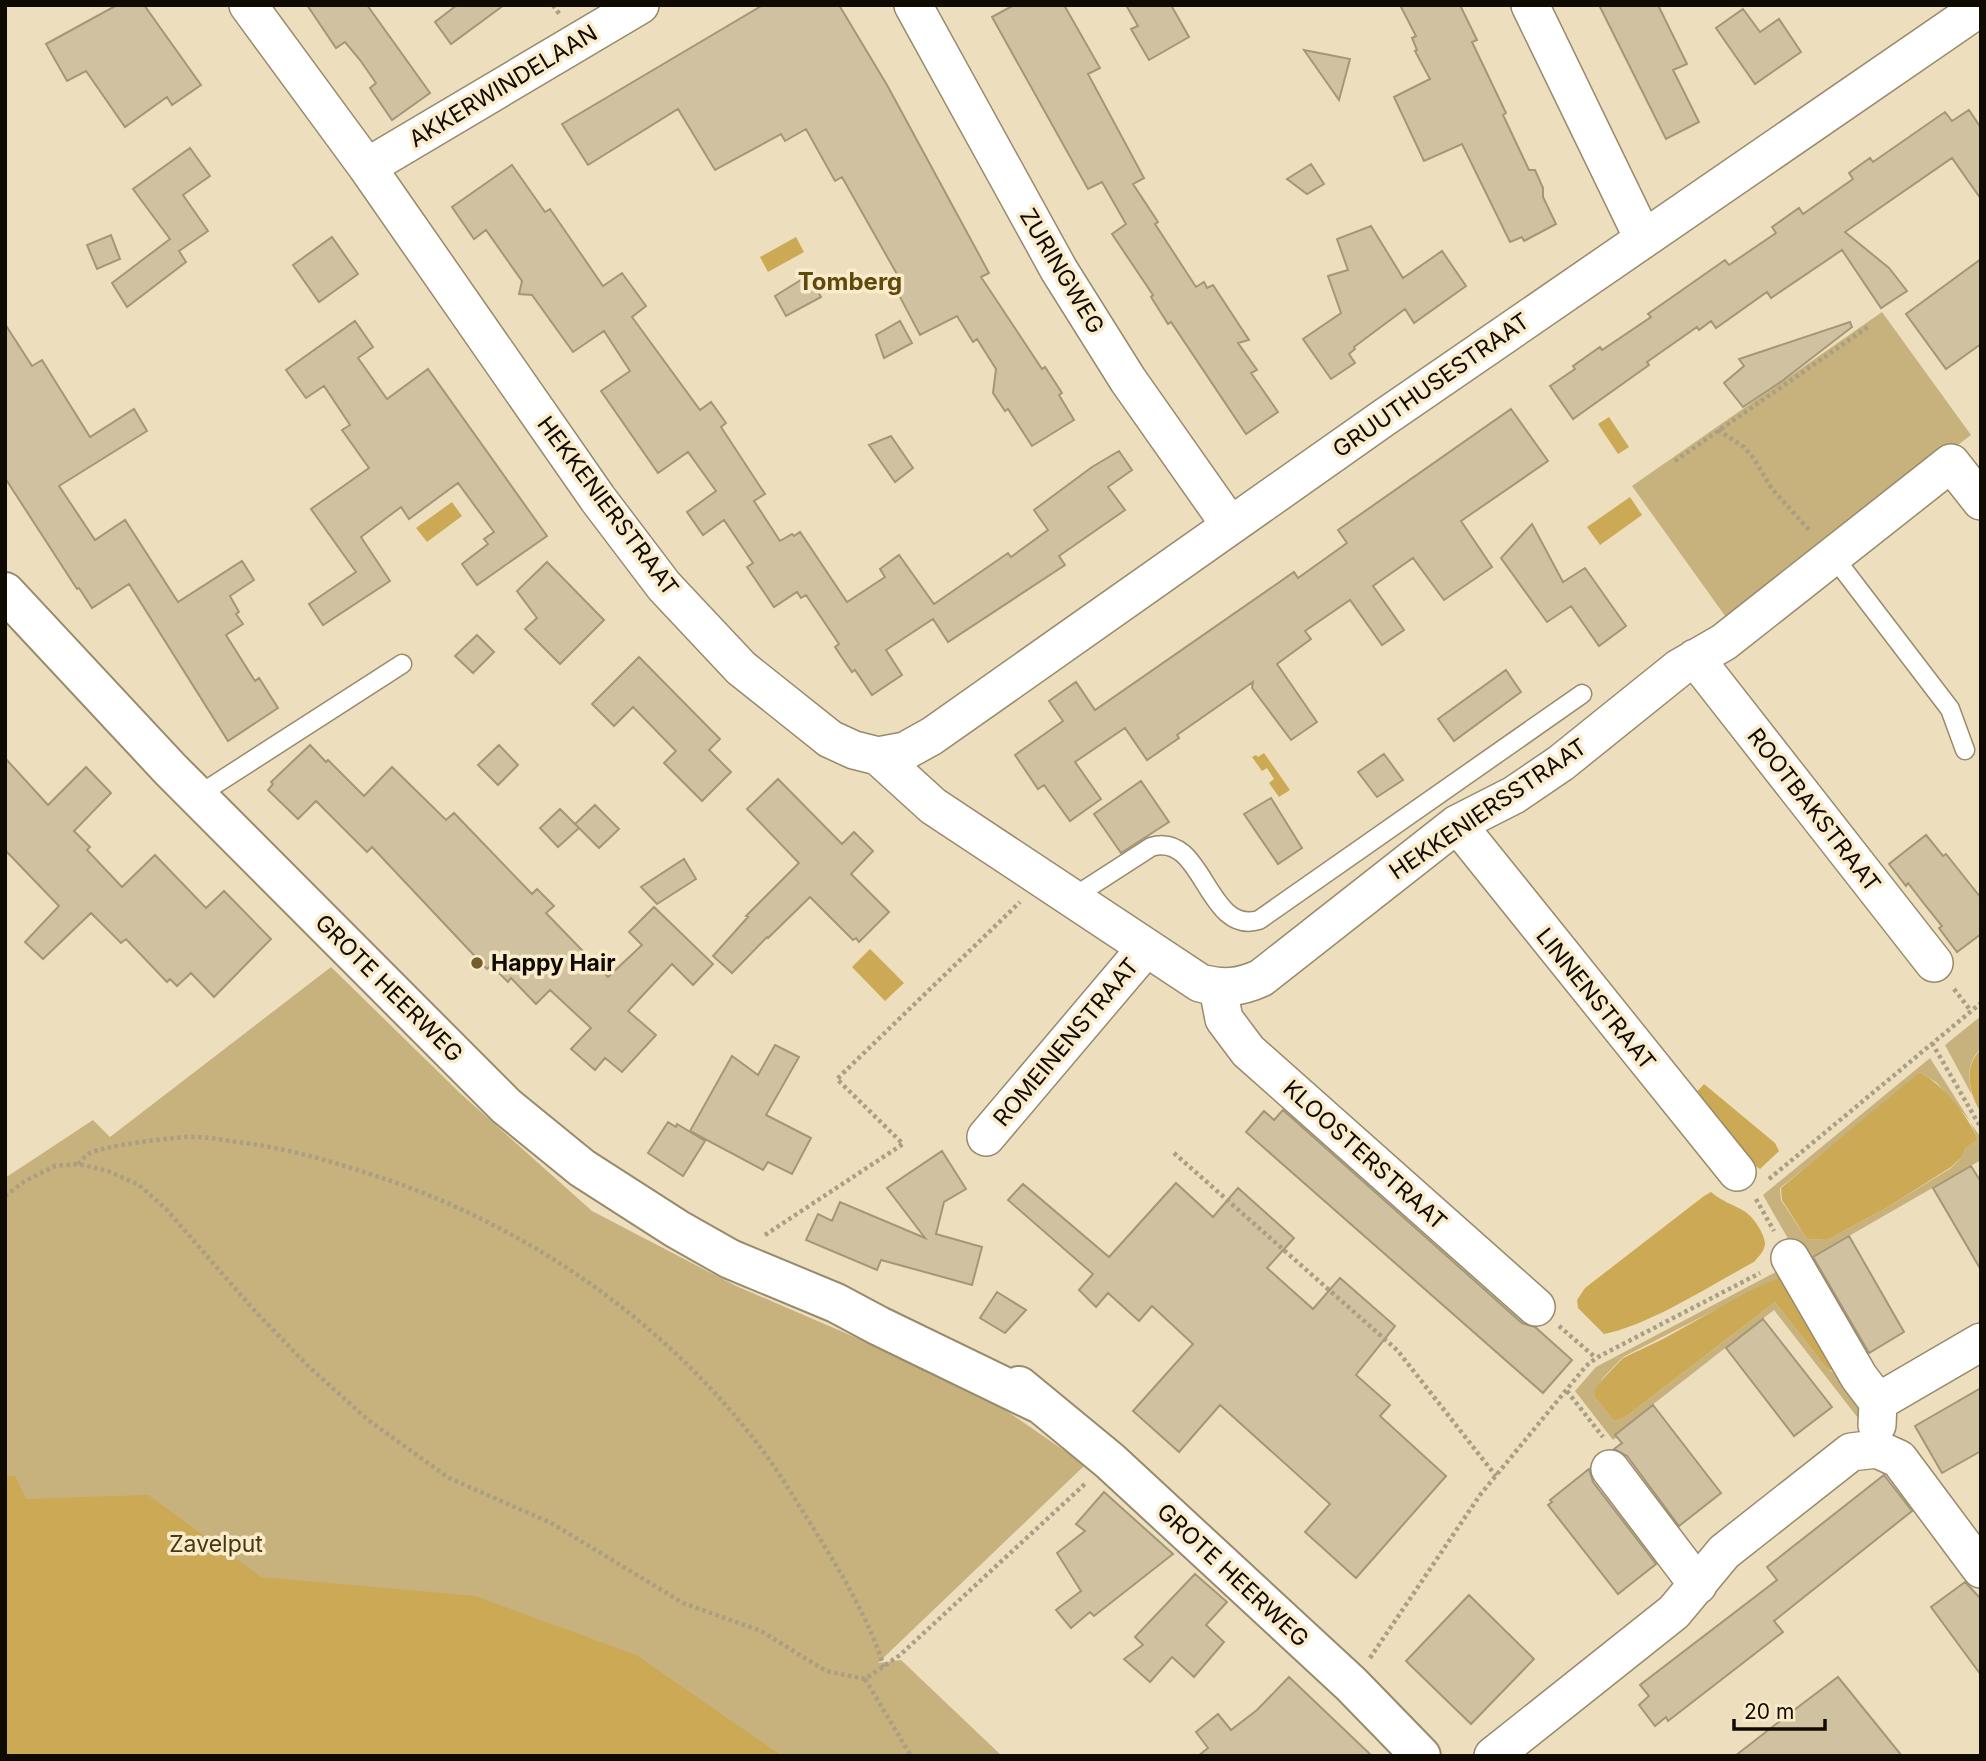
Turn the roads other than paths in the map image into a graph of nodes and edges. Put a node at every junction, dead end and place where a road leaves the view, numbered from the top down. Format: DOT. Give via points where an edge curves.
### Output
graph roads {
  1 [pos="248,5"];
  2 [pos="640,5"];
  3 [pos="913,5"];
  4 [pos="1530,5"];
  5 [pos="1981,7"];
  6 [pos="366,167"];
  7 [pos="1643,238"];
  8 [pos="1981,501"];
  9 [pos="1230,525"];
  10 [pos="1833,556"];
  11 [pos="5,592"];
  12 [pos="1695,658"];
  13 [pos="402,664"];
  14 [pos="1582,694"];
  15 [pos="1965,750"];
  16 [pos="878,756"];
  17 [pos="197,796"];
  18 [pos="1457,824"];
  19 [pos="1072,898"];
  20 [pos="1146,948"];
  21 [pos="1934,963"];
  22 [pos="1218,988"];
  23 [pos="986,1137"];
  24 [pos="1745,1183"];
  25 [pos="1790,1258"];
  26 [pos="1536,1307"];
  27 [pos="1981,1342"];
  28 [pos="1878,1402"];
  29 [pos="1877,1449"];
  30 [pos="1610,1469"];
  31 [pos="1981,1569"];
  32 [pos="1698,1585"];
  33 [pos="1421,1756"];
  34 [pos="1493,1756"];
  1 -- 6 [label="street, HEKKENIERSTRAAT"];
  2 -- 6 [label="street, AKKERWINDELAAN"];
  3 -- 9 [label="street, ZURINGWEG" via="1059,271 1128,380"];
  4 -- 7 [label="street"];
  5 -- 7 [label="street, GRUUTHUSESTRAAT"];
  6 -- 16 [label="street, HEKKENIERSTRAAT" via="664,586 741,668 788,708 830,739"];
  7 -- 9 [label="street, GRUUTHUSESTRAAT"];
  8 -- 10 [label="street, HEKKENIERSSTRAAT" via="1951,463"];
  9 -- 16 [label="street, GRUUTHUSESTRAAT" via="932,736 905,751"];
  10 -- 12 [label="street, HEKKENIERSSTRAAT" via="1724,642"];
  10 -- 15 [label="lane" via="1950,709"];
  11 -- 17 [label="street, GROTE HEERWEG"];
  12 -- 18 [label="street, HEKKENIERSSTRAAT" via="1561,763 1514,795"];
  12 -- 21 [label="street, ROOTBAKSTRAAT"];
  13 -- 17 [label="lane"];
  14 -- 19 [label="lane" via="1259,920 1248,923 1232,918 1182,852 1166,845 1151,847"];
  16 -- 19 [label="street, HEKKENIERSTRAAT" via="933,806"];
  17 -- 33 [label="street, GROTE HEERWEG" via="506,1106 582,1168 730,1259 836,1303 1038,1403 1110,1461 1351,1684"];
  18 -- 22 [label="street, HEKKENIERSSTRAAT" via="1261,978"];
  18 -- 24 [label="street, LINNENSTRAAT"];
  19 -- 20 [label="street"];
  20 -- 22 [label="street" via="1200,984"];
  20 -- 23 [label="street, ROMEINENSTRAAT"];
  22 -- 26 [label="street, KLOOSTERSTRAAT" via="1224,1019 1248,1051"];
  25 -- 28 [label="street"];
  27 -- 28 [label="street"];
  28 -- 29 [label="street"];
  29 -- 31 [label="street" via="1899,1459"];
  29 -- 32 [label="street" via="1851,1452 1724,1552"];
  30 -- 32 [label="street"];
  32 -- 34 [label="street" via="1674,1612"];
}
